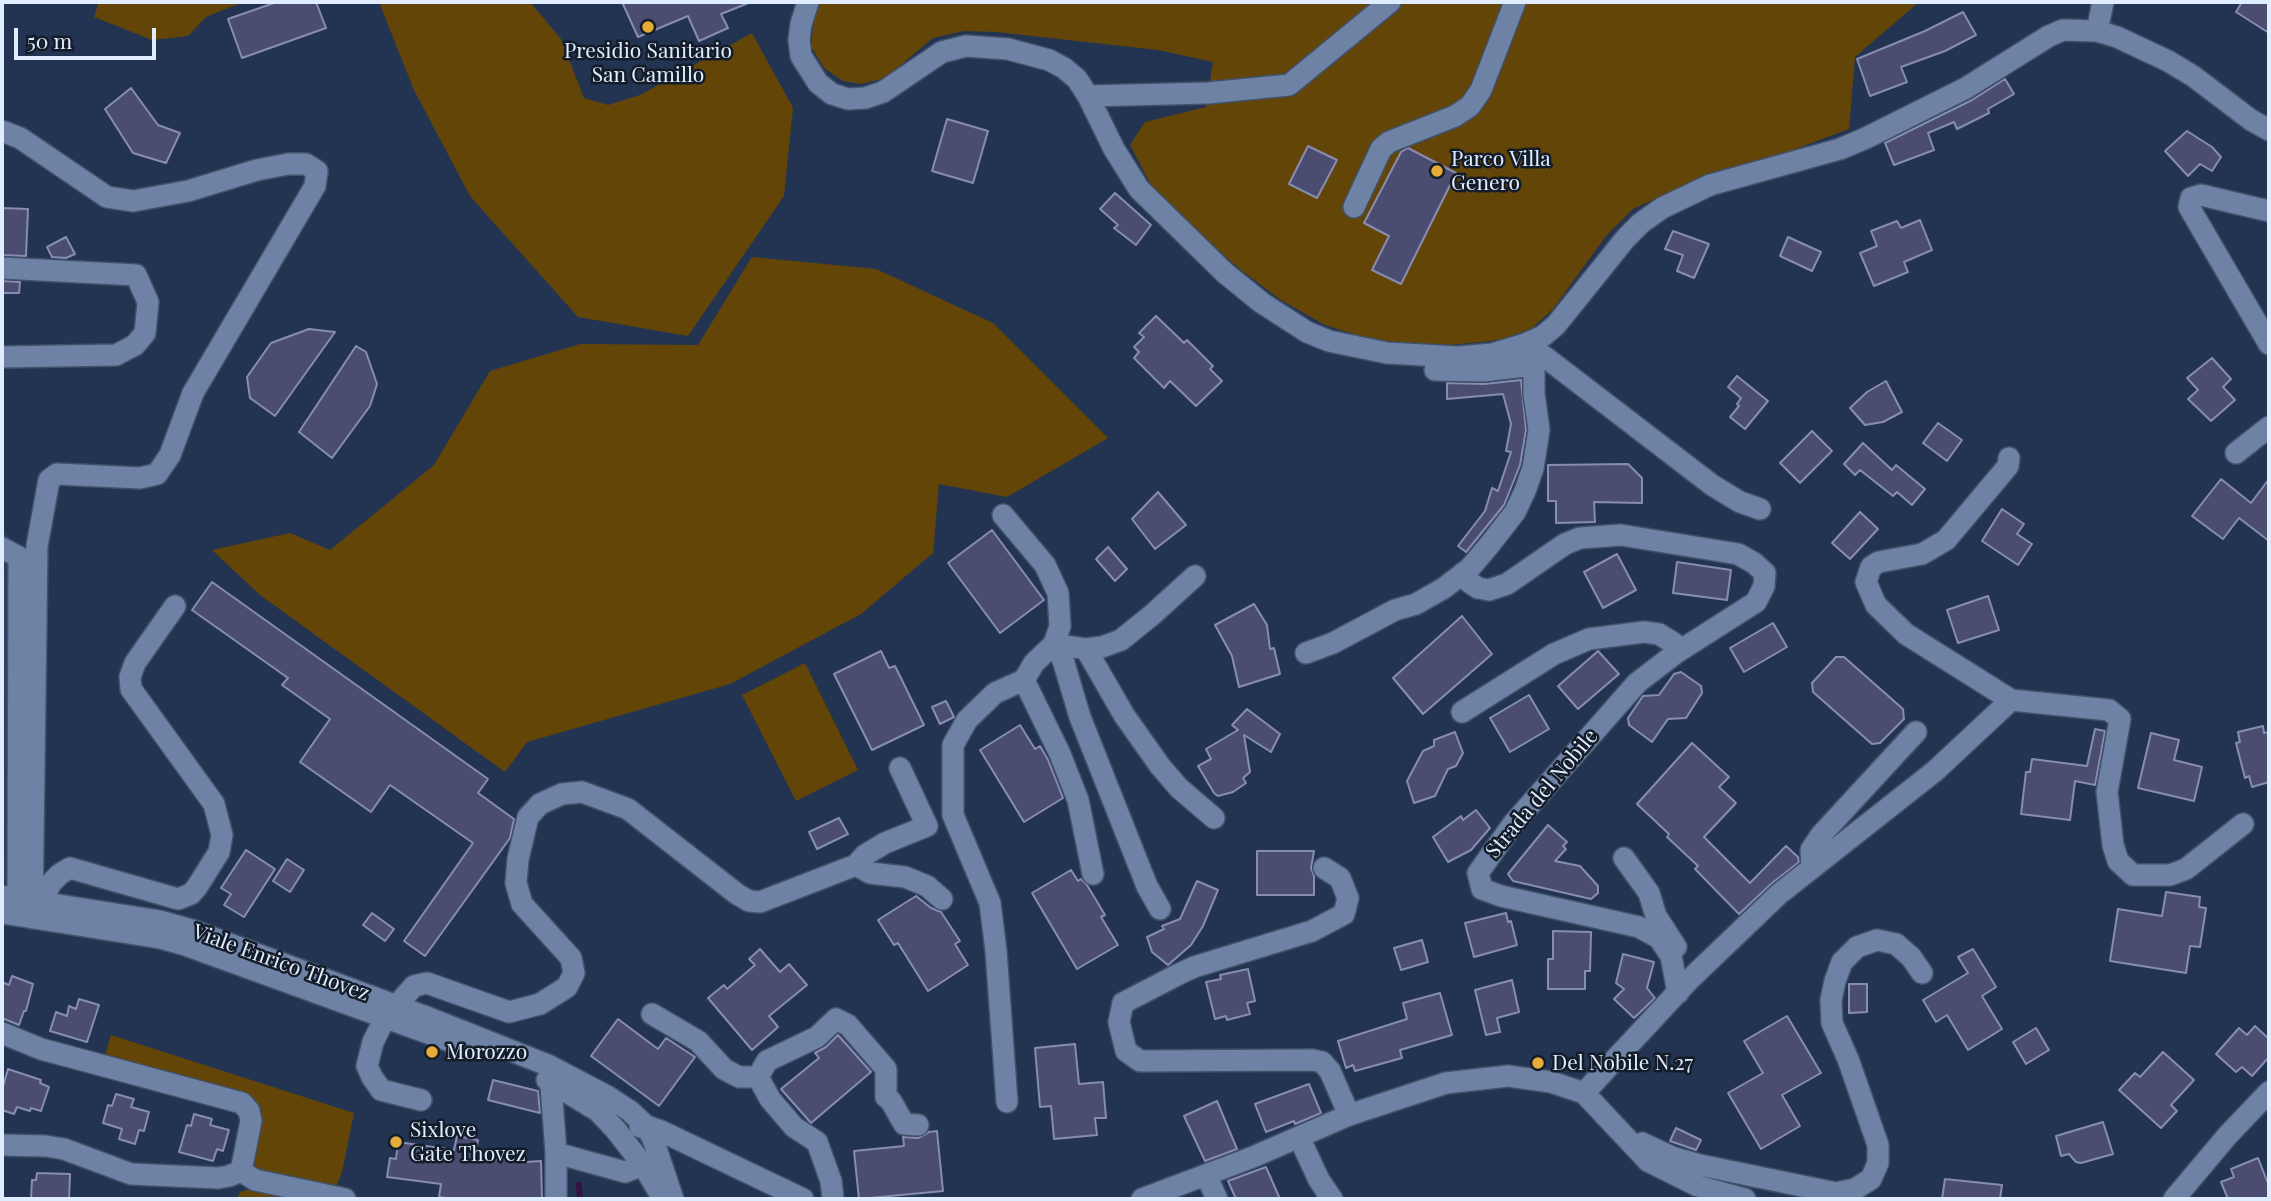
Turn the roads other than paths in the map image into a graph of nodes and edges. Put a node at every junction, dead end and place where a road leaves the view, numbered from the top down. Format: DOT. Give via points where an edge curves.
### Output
graph roads {
  1 [pos="808,2"];
  2 [pos="1390,2"];
  3 [pos="1515,2"];
  4 [pos="2103,2"];
  5 [pos="2097,31"];
  6 [pos="1088,96"];
  7 [pos="2269,130"];
  8 [pos="2,131"];
  9 [pos="1354,207"];
  10 [pos="2269,211"];
  11 [pos="2,268"];
  12 [pos="1525,344"];
  13 [pos="2269,344"];
  14 [pos="1387,353"];
  15 [pos="2,356"];
  16 [pos="2269,427"];
  17 [pos="2236,453"];
  18 [pos="2009,458"];
  19 [pos="1760,509"];
  20 [pos="1003,515"];
  21 [pos="2,548"];
  22 [pos="1463,573"];
  23 [pos="1195,576"];
  24 [pos="175,606"];
  25 [pos="1054,644"];
  26 [pos="1086,649"];
  27 [pos="1306,653"];
  28 [pos="1675,653"];
  29 [pos="1024,680"];
  30 [pos="2011,700"];
  31 [pos="1462,712"];
  32 [pos="1916,732"];
  33 [pos="900,768"];
  34 [pos="953,815"];
  35 [pos="1214,818"];
  36 [pos="2243,824"];
  37 [pos="927,826"];
  38 [pos="1624,858"];
  39 [pos="856,865"];
  40 [pos="1812,868"];
  41 [pos="1324,869"];
  42 [pos="1093,874"];
  43 [pos="942,899"];
  44 [pos="21,906"];
  45 [pos="1160,909"];
  46 [pos="1922,973"];
  47 [pos="1683,987"];
  48 [pos="390,1012"];
  49 [pos="652,1014"];
  50 [pos="2,1033"];
  51 [pos="550,1074"];
  52 [pos="758,1077"];
  53 [pos="2269,1092"];
  54 [pos="1584,1093"];
  55 [pos="421,1100"];
  56 [pos="1007,1102"];
  57 [pos="1349,1115"];
  58 [pos="918,1125"];
  59 [pos="646,1126"];
  60 [pos="615,1129"];
  61 [pos="1624,1136"];
  62 [pos="1299,1137"];
  63 [pos="2,1146"];
  64 [pos="556,1153"];
  65 [pos="643,1165"];
  66 [pos="240,1171"];
  67 [pos="1197,1185"];
  68 [pos="345,1199"];
  69 [pos="556,1199"];
  70 [pos="663,1199"];
  71 [pos="673,1199"];
  72 [pos="803,1199"];
  73 [pos="833,1199"];
  74 [pos="1142,1199"];
  75 [pos="1217,1199"];
  76 [pos="1332,1199"];
  77 [pos="1745,1199"];
  78 [pos="2174,1199"];
  1 -- 6 [label="street" via="801,24 801,56 818,83 832,94 866,99 942,52 966,46 1008,49 1049,61 1077,79"];
  2 -- 6 [label="street" via="1289,85 1208,93"];
  3 -- 9 [label="street" via="1481,90 1470,106 1389,142 1381,149"];
  4 -- 5 [label="street"];
  5 -- 7 [label="street" via="2168,61"];
  5 -- 12 [label="street" via="2063,30 1955,93 1853,143 1710,185 1670,204 1626,238 1556,325"];
  6 -- 14 [label="street" via="1139,189 1225,273 1307,332"];
  8 -- 44 [label="street" via="20,138 107,197 133,201 288,164 306,164 317,171 314,186 193,393 170,454 157,474 141,478 57,474 49,480 37,546"];
  10 -- 13 [label="street" via="2201,195 2192,198 2189,207"];
  11 -- 15 [label="street" via="136,275 148,302 145,333 135,345 116,355"];
  12 -- 14 [label="street" via="1492,354 1458,357"];
  12 -- 19 [label="street" via="1712,485"];
  14 -- 22 [label="street" via="1419,368 1444,371 1534,369 1539,430 1525,491 1505,527"];
  16 -- 17 [label="street"];
  18 -- 30 [label="street" via="2008,466 1946,540 1922,554 1879,562 1871,567 1866,582 1876,605 1906,634"];
  20 -- 25 [label="street" via="1045,565 1058,593 1060,626"];
  21 -- 44 [label="street" via="19,557"];
  22 -- 27 [label="street" via="1416,604"];
  22 -- 28 [label="street, Strada del Nobile" via="1478,588 1489,590 1507,584 1565,544 1596,535 1621,535 1738,554 1765,573 1756,602"];
  23 -- 26 [label="street" via="1121,640"];
  24 -- 44 [label="street" via="135,663 131,689 214,804 222,835 219,852 191,894 178,899 70,869"];
  25 -- 26 [label="street"];
  25 -- 29 [label="street"];
  25 -- 45 [label="street" via="1147,886"];
  26 -- 35 [label="street" via="1160,766"];
  28 -- 31 [label="street" via="1675,644 1659,634 1589,639 1554,654"];
  28 -- 47 [label="street, Strada del Nobile" via="1637,683 1513,824 1478,873 1482,889 1501,896 1639,927 1659,938"];
  29 -- 34 [label="street" via="995,693 967,720 953,745"];
  29 -- 42 [label="street" via="1078,800"];
  30 -- 36 [label="street" via="2109,710 2120,719 2107,792 2113,845 2118,861 2133,876 2170,876 2186,869"];
  30 -- 40 [label="street" via="1935,771"];
  32 -- 40 [label="street" via="1821,835 1811,850"];
  33 -- 37 [label="street"];
  34 -- 37 [label="street"];
  34 -- 56 [label="street" via="990,903"];
  37 -- 39 [label="street" via="885,843"];
  38 -- 47 [label="street" via="1649,894 1656,916 1677,950"];
  39 -- 43 [label="street" via="870,873 905,877 927,886"];
  39 -- 48 [label="street" via="760,902 749,901 628,809 582,792 562,794 540,804 528,817 516,883 522,904 571,958 574,973 567,987 540,1004 509,1012 427,983 414,986"];
  40 -- 47 [label="street"];
  41 -- 57 [label="street" via="1340,878 1348,898 1343,914 1312,931 1179,974 1123,1003 1119,1022 1126,1051 1140,1061 1322,1062"];
  44 -- 48 [label="street, Viale Enrico Thovez" via="185,945"];
  46 -- 61 [label="street" via="1896,944 1877,940 1857,947 1842,962 1835,981 1830,1000 1832,1023 1878,1145 1878,1163 1871,1179 1854,1189 1836,1193 1700,1165"];
  47 -- 54 [label="street"];
  48 -- 51 [label="street, Viale Enrico Thovez" via="480,1052"];
  48 -- 55 [label="street" via="373,1042 368,1066 381,1090"];
  49 -- 52 [label="street" via="698,1041 724,1069 739,1077"];
  50 -- 66 [label="street" via="41,1049 242,1103 251,1121"];
  51 -- 59 [label="street, Viale Enrico Thovez" via="607,1096"];
  51 -- 60 [label="street, Viale Enrico Thovez"];
  51 -- 64 [label="street"];
  52 -- 58 [label="street" via="767,1061 817,1037 836,1019 848,1024 886,1069 886,1097 904,1124"];
  52 -- 73 [label="street" via="794,1127 817,1142"];
  53 -- 78 [label="street"];
  54 -- 57 [label="street" via="1551,1082 1508,1076 1446,1083"];
  54 -- 61 [label="street"];
  57 -- 62 [label="street"];
  59 -- 60 [label="street"];
  59 -- 71 [label="street"];
  59 -- 72 [label="street"];
  60 -- 65 [label="street, Viale Enrico Thovez"];
  61 -- 77 [label="street" via="1648,1161 1698,1186"];
  62 -- 67 [label="street"];
  62 -- 76 [label="street"];
  63 -- 66 [label="street" via="64,1149 142,1175 218,1178"];
  64 -- 65 [label="street" via="625,1172"];
  64 -- 69 [label="street"];
  65 -- 70 [label="street, Viale Enrico Thovez"];
  66 -- 68 [label="street" via="255,1180"];
  67 -- 74 [label="street"];
  67 -- 75 [label="street"];
}
